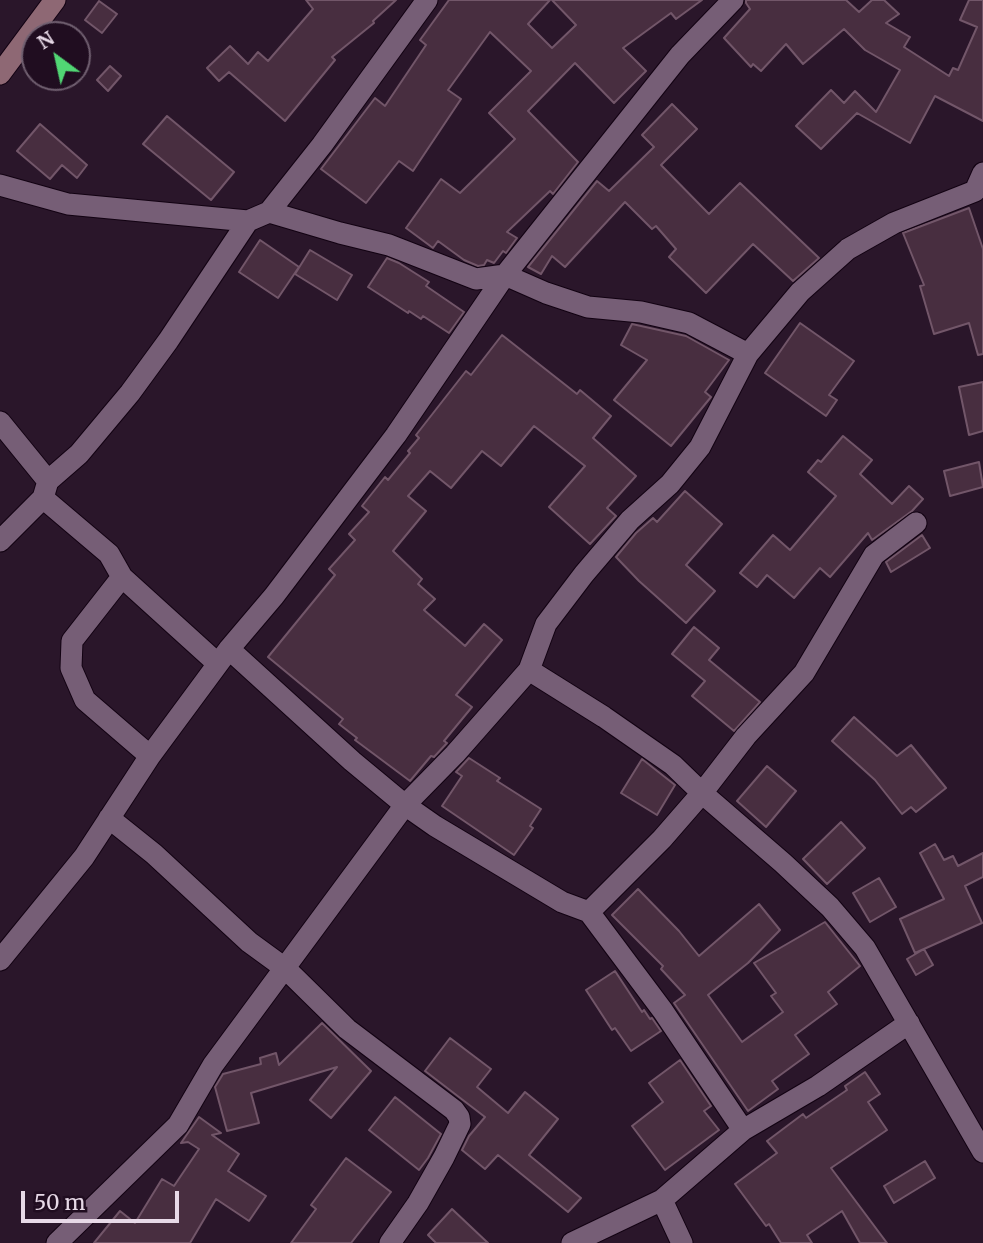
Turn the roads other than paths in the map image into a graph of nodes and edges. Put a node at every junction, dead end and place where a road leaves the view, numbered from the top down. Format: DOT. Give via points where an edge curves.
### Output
graph roads {
  1 [pos="54,0"];
  2 [pos="427,0"];
  3 [pos="733,0"];
  4 [pos="0,74"];
  5 [pos="0,185"];
  6 [pos="980,190"];
  7 [pos="269,212"];
  8 [pos="248,221"];
  9 [pos="505,275"];
  10 [pos="748,354"];
  11 [pos="0,422"];
  12 [pos="46,490"];
  13 [pos="916,523"];
  14 [pos="0,541"];
  15 [pos="122,577"];
  16 [pos="224,657"];
  17 [pos="529,670"];
  18 [pos="150,756"];
  19 [pos="702,793"];
  20 [pos="405,805"];
  21 [pos="109,818"];
  22 [pos="589,912"];
  23 [pos="0,961"];
  24 [pos="286,969"];
  25 [pos="909,1023"];
  26 [pos="743,1130"];
  27 [pos="983,1152"];
  28 [pos="662,1200"];
  29 [pos="392,1242"];
  30 [pos="57,1243"];
  31 [pos="572,1243"];
  32 [pos="682,1243"];
  1 -- 4 [label="main road"];
  2 -- 7 [label="street"];
  3 -- 9 [label="street" via="680,55"];
  5 -- 8 [label="street" via="68,204"];
  6 -- 10 [label="street" via="894,223 848,249 800,292"];
  7 -- 8 [label="street"];
  7 -- 9 [label="street" via="389,244 476,279"];
  8 -- 12 [label="street" via="130,393"];
  9 -- 10 [label="street" via="588,307 689,323"];
  9 -- 16 [label="street" via="397,435"];
  10 -- 17 [label="street" via="700,447 576,584 546,624"];
  11 -- 12 [label="street"];
  12 -- 14 [label="street"];
  12 -- 15 [label="street" via="109,554"];
  13 -- 19 [label="street" via="874,555 804,673"];
  15 -- 16 [label="street"];
  15 -- 18 [label="street" via="72,641 71,668 85,700"];
  16 -- 18 [label="street"];
  16 -- 20 [label="street"];
  17 -- 19 [label="street" via="673,765"];
  17 -- 20 [label="street"];
  18 -- 21 [label="street"];
  19 -- 22 [label="street"];
  19 -- 25 [label="street" via="830,907 865,948"];
  20 -- 22 [label="street" via="562,902"];
  20 -- 24 [label="street"];
  21 -- 23 [label="street"];
  21 -- 24 [label="street" via="248,942"];
  22 -- 26 [label="street"];
  24 -- 29 [label="street" via="347,1029 459,1117 444,1157"];
  24 -- 30 [label="street" via="213,1065 178,1125"];
  25 -- 26 [label="street" via="818,1086"];
  25 -- 27 [label="street"];
  26 -- 28 [label="street"];
  28 -- 31 [label="street"];
  28 -- 32 [label="street"];
}
